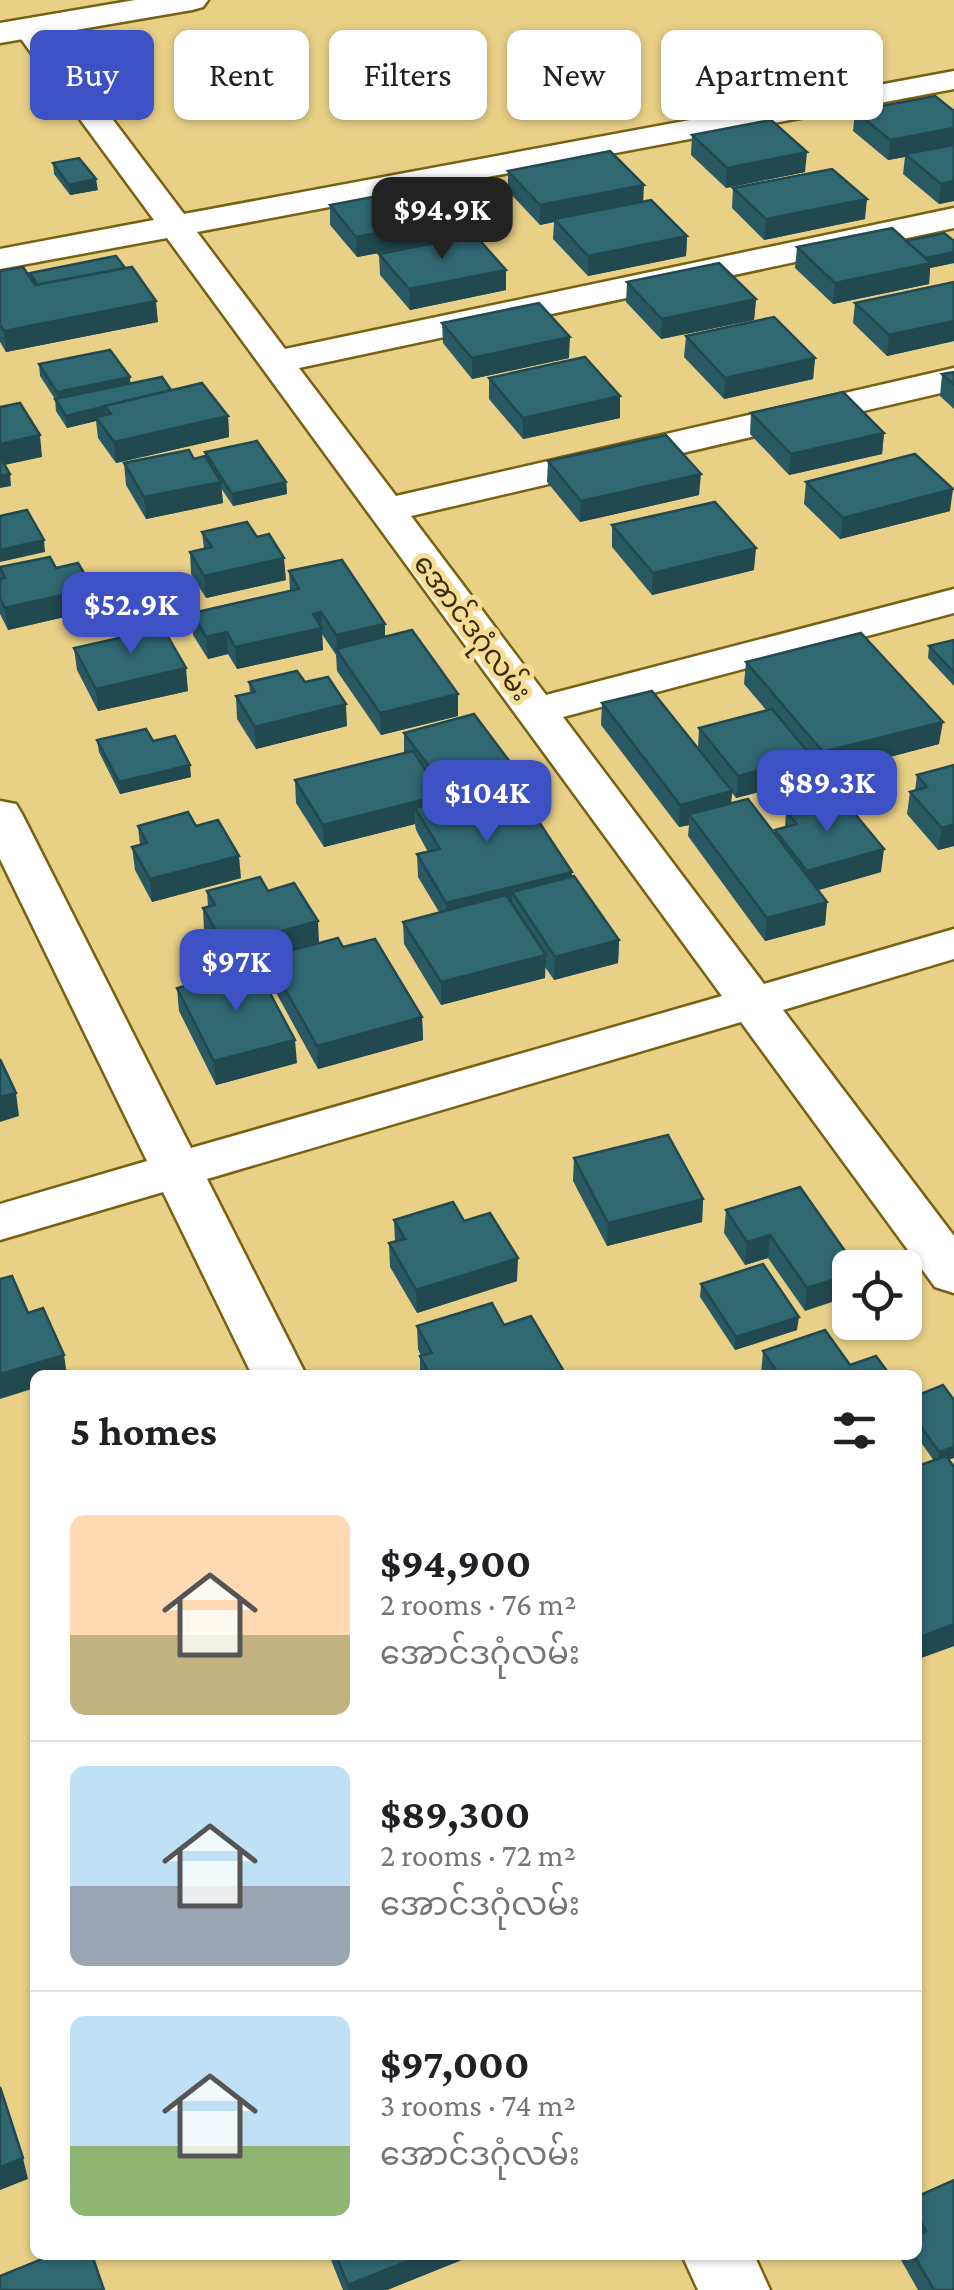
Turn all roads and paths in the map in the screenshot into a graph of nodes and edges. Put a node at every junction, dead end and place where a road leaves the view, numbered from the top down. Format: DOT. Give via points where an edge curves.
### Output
graph roads {
  1 [pos="192,0"];
  2 [pos="14,30"];
  3 [pos="954,80"];
  4 [pos="954,218"];
  5 [pos="175,226"];
  6 [pos="0,260"];
  7 [pos="276,362"];
  8 [pos="954,380"];
  9 [pos="386,510"];
  10 [pos="954,601"];
  11 [pos="536,711"];
  12 [pos="0,814"];
  13 [pos="954,944"];
  14 [pos="750,1002"];
  15 [pos="177,1170"];
  16 [pos="0,1222"];
  17 [pos="954,1274"];
  18 [pos="277,1370"];
  19 [pos="720,2260"];
  20 [pos="735,2290"];
  1 -- 2 [label="main road"];
  2 -- 5 [label="street, အောင်ဒဂုံလမ်း"];
  3 -- 5 [label="street"];
  4 -- 7 [label="street"];
  5 -- 6 [label="street"];
  5 -- 7 [label="street, အောင်ဒဂုံလမ်း"];
  7 -- 9 [label="street, အောင်ဒဂုံလမ်း"];
  8 -- 9 [label="street"];
  9 -- 11 [label="street, အောင်ဒဂုံလမ်း"];
  10 -- 11 [label="street"];
  11 -- 14 [label="street, အောင်ဒဂုံလမ်း"];
  12 -- 15 [label="street"];
  13 -- 14 [label="street"];
  14 -- 15 [label="street"];
  14 -- 17 [label="street, အောင်ဒဂုံလမ်း"];
  15 -- 16 [label="street"];
  15 -- 18 [label="street"];
  19 -- 20 [label="street"];
}
